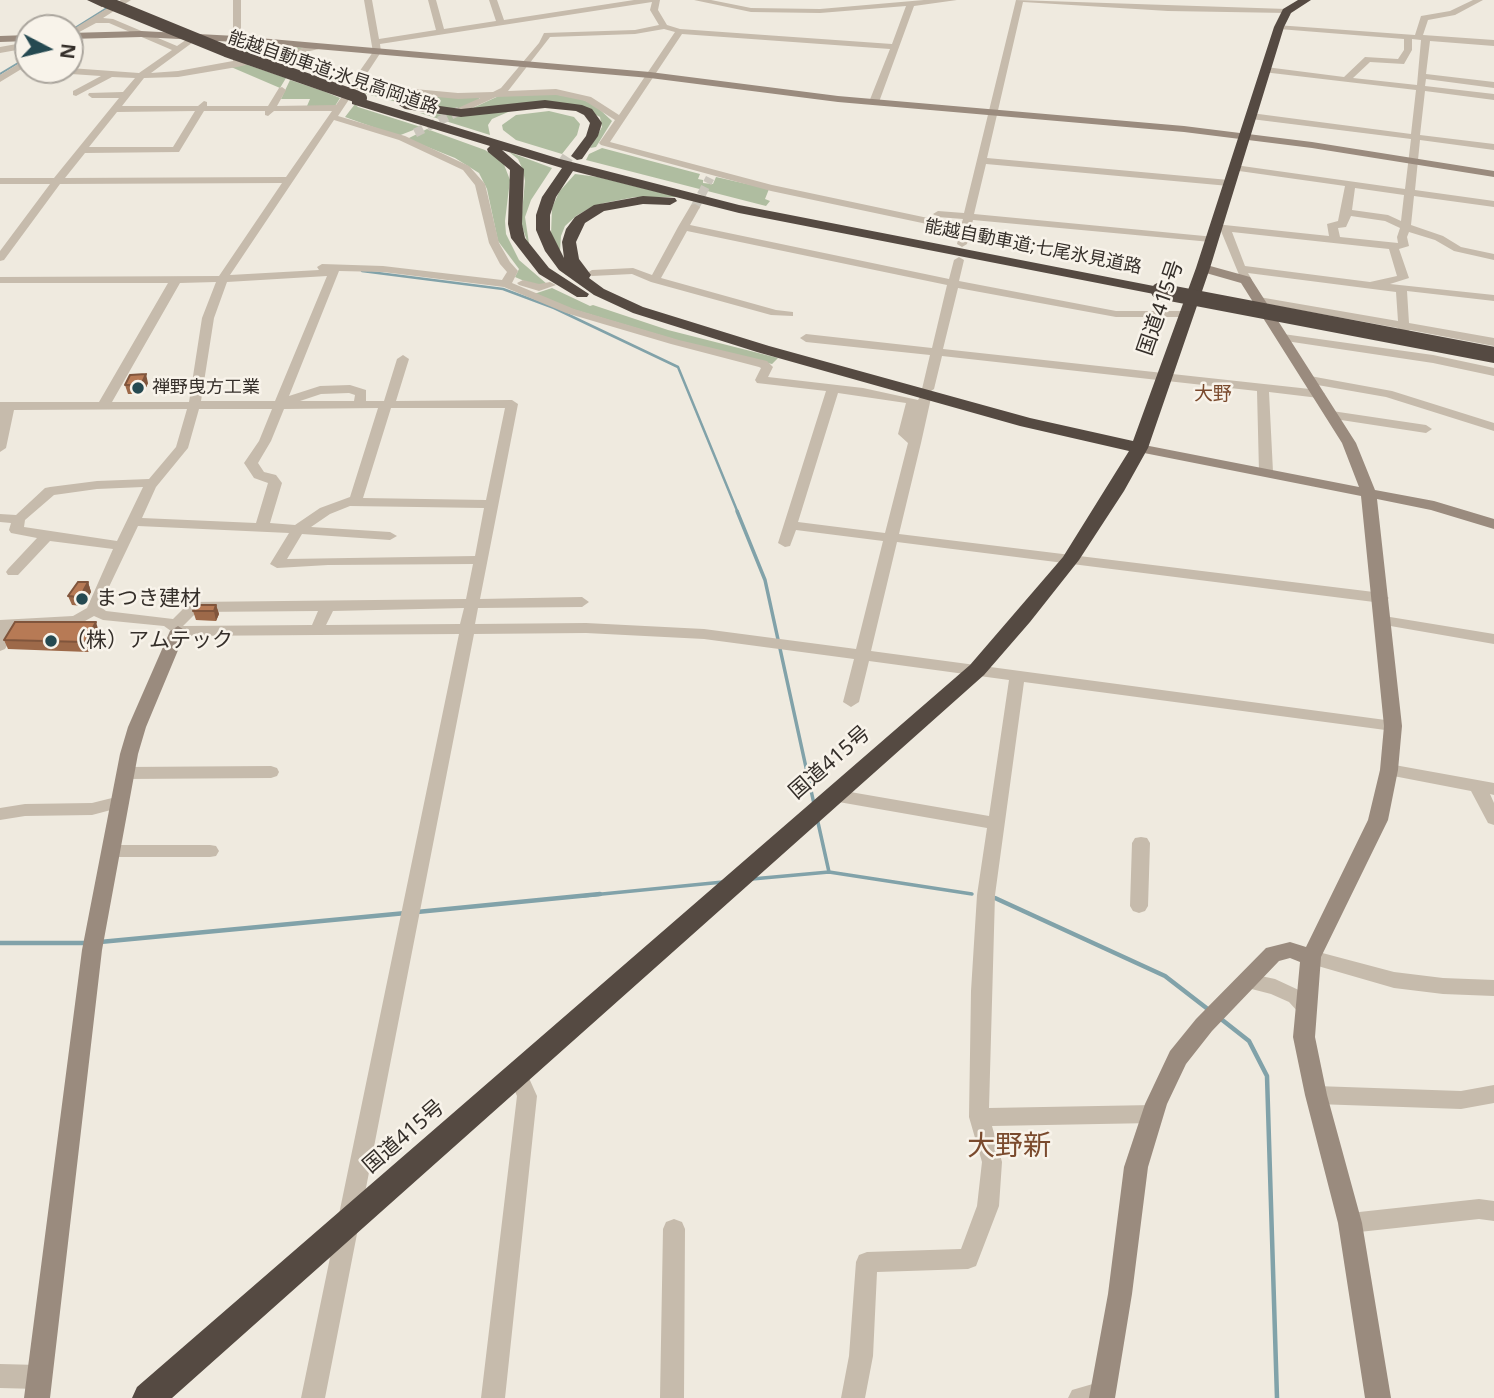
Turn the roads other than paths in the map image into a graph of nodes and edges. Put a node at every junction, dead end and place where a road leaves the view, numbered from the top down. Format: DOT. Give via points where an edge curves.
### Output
graph roads {
  1 [pos="127,0"];
  2 [pos="237,0"];
  3 [pos="368,0"];
  4 [pos="432,0"];
  5 [pos="493,0"];
  6 [pos="653,0"];
  7 [pos="700,0"];
  8 [pos="953,0"];
  9 [pos="1021,0"];
  10 [pos="1192,0"];
  11 [pos="1306,0"];
  12 [pos="1479,0"];
  13 [pos="1072,1"];
  14 [pos="100,2"];
  15 [pos="911,4"];
  16 [pos="1190,10"];
  17 [pos="1287,11"];
  18 [pos="95,20"];
  19 [pos="501,23"];
  20 [pos="1279,26"];
  21 [pos="84,27"];
  22 [pos="664,27"];
  23 [pos="680,31"];
  24 [pos="441,32"];
  25 [pos="136,34"];
  26 [pos="84,36"];
  27 [pos="1408,36"];
  28 [pos="1422,36"];
  29 [pos="196,37"];
  30 [pos="236,39"];
  31 [pos="1494,43"];
  32 [pos="324,47"];
  33 [pos="377,47"];
  34 [pos="894,47"];
  35 [pos="176,49"];
  36 [pos="237,64"];
  37 [pos="526,65"];
  38 [pos="1266,69"];
  39 [pos="84,73"];
  40 [pos="109,75"];
  41 [pos="650,75"];
  42 [pos="141,76"];
  43 [pos="1422,76"];
  44 [pos="1346,79"];
  45 [pos="1494,85"];
  46 [pos="355,86"];
  47 [pos="1421,88"];
  48 [pos="282,90"];
  49 [pos="499,92"];
  50 [pos="76,93"];
  51 [pos="92,95"];
  52 [pos="125,95"];
  53 [pos="1494,97"];
  54 [pos="361,98"];
  55 [pos="207,99"];
  56 [pos="874,102"];
  57 [pos="114,108"];
  58 [pos="161,108"];
  59 [pos="201,108"];
  60 [pos="271,108"];
  61 [pos="461,110"];
  62 [pos="994,112"];
  63 [pos="336,113"];
  64 [pos="1251,116"];
  65 [pos="265,118"];
  66 [pos="619,119"];
  67 [pos="154,120"];
  68 [pos="449,132"];
  69 [pos="415,133"];
  70 [pos="1245,137"];
  71 [pos="1416,137"];
  72 [pos="402,138"];
  73 [pos="1494,147"];
  74 [pos="524,148"];
  75 [pos="82,150"];
  76 [pos="983,161"];
  77 [pos="569,162"];
  78 [pos="1413,162"];
  79 [pos="1235,168"];
  80 [pos="1494,174"];
  81 [pos="288,180"];
  82 [pos="0,181"];
  83 [pos="57,181"];
  84 [pos="1229,183"];
  85 [pos="1350,184"];
  86 [pos="1411,192"];
  87 [pos="1494,204"];
  88 [pos="695,207"];
  89 [pos="1347,212"];
  90 [pos="967,223"];
  91 [pos="683,227"];
  92 [pos="1406,227"];
  93 [pos="834,229"];
  94 [pos="1217,232"];
  95 [pos="1335,241"];
  96 [pos="962,244"];
  97 [pos="1393,246"];
  98 [pos="1494,257"];
  99 [pos="0,258"];
  100 [pos="958,260"];
  101 [pos="1203,268"];
  102 [pos="592,273"];
  103 [pos="1243,274"];
  104 [pos="224,275"];
  105 [pos="176,279"];
  106 [pos="0,280"];
  107 [pos="654,280"];
  108 [pos="507,281"];
  109 [pos="953,282"];
  110 [pos="550,285"];
  111 [pos="1404,285"];
  112 [pos="1161,290"];
  113 [pos="1494,298"];
  114 [pos="1259,300"];
  115 [pos="621,306"];
  116 [pos="789,314"];
  117 [pos="1186,314"];
  118 [pos="806,338"];
  119 [pos="1283,338"];
  120 [pos="1404,339"];
  121 [pos="1494,342"];
  122 [pos="935,353"];
  123 [pos="1494,353"];
  124 [pos="403,359"];
  125 [pos="1494,372"];
  126 [pos="1166,377"];
  127 [pos="1263,387"];
  128 [pos="1314,387"];
  129 [pos="833,389"];
  130 [pos="387,404"];
  131 [pos="279,405"];
  132 [pos="4,406"];
  133 [pos="103,406"];
  134 [pos="194,406"];
  135 [pos="1335,420"];
  136 [pos="1357,427"];
  137 [pos="1494,427"];
  138 [pos="1426,429"];
  139 [pos="915,443"];
  140 [pos="0,448"];
  141 [pos="1139,448"];
  142 [pos="1266,472"];
  143 [pos="153,483"];
  144 [pos="1369,494"];
  145 [pos="350,502"];
  146 [pos="493,504"];
  147 [pos="0,518"];
  148 [pos="19,519"];
  149 [pos="133,522"];
  150 [pos="1494,524"];
  151 [pos="790,525"];
  152 [pos="262,527"];
  153 [pos="298,530"];
  154 [pos="47,536"];
  155 [pos="390,536"];
  156 [pos="892,538"];
  157 [pos="785,543"];
  158 [pos="121,546"];
  159 [pos="482,560"];
  160 [pos="1070,560"];
  161 [pos="13,572"];
  162 [pos="1382,598"];
  163 [pos="582,602"];
  164 [pos="473,605"];
  165 [pos="327,606"];
  166 [pos="94,610"];
  167 [pos="1384,621"];
  168 [pos="6,625"];
  169 [pos="176,629"];
  170 [pos="468,629"];
  171 [pos="317,630"];
  172 [pos="1494,639"];
  173 [pos="0,646"];
  174 [pos="861,653"];
  175 [pos="977,670"];
  176 [pos="1017,677"];
  177 [pos="851,702"];
  178 [pos="1393,726"];
  179 [pos="1389,769"];
  180 [pos="271,772"];
  181 [pos="126,773"];
  182 [pos="1486,787"];
  183 [pos="833,795"];
  184 [pos="120,802"];
  185 [pos="0,814"];
  186 [pos="1494,819"];
  187 [pos="996,822"];
  188 [pos="1141,843"];
  189 [pos="111,851"];
  190 [pos="210,851"];
  191 [pos="1139,906"];
  192 [pos="1311,957"];
  193 [pos="1247,981"];
  194 [pos="1494,991"];
  195 [pos="1306,1007"];
  196 [pos="517,1073"];
  197 [pos="1494,1094"];
  198 [pos="1316,1095"];
  199 [pos="1153,1114"];
  200 [pos="979,1117"];
  201 [pos="1494,1211"];
  202 [pos="348,1222"];
  203 [pos="1350,1223"];
  204 [pos="674,1229"];
  205 [pos="0,1376"];
  206 [pos="37,1388"];
  207 [pos="1095,1396"];
  208 [pos="148,1398"];
  209 [pos="313,1398"];
  210 [pos="493,1398"];
  211 [pos="671,1398"];
  212 [pos="853,1398"];
  213 [pos="1378,1398"];
  1 -- 18 [label="street"];
  2 -- 30 [label="street"];
  3 -- 33 [label="street"];
  4 -- 24 [label="street"];
  5 -- 19 [label="street"];
  6 -- 19 [label="street" via="559,10"];
  6 -- 22 [label="street"];
  7 -- 15 [label="street" via="751,10 797,11"];
  8 -- 15 [label="street"];
  9 -- 13 [label="street"];
  9 -- 62 [label="street"];
  10 -- 16 [label="street"];
  11 -- 17 [label="highway"];
  12 -- 28 [label="street" via="1452,13 1424,18"];
  13 -- 16 [label="street"];
  14 -- 54 [label="highway, 能越自動車道;氷見高岡道路, bridge"];
  14 -- 54 [label="highway, 能越自動車道;氷見高岡道路, bridge" via="198,44"];
  15 -- 34 [label="street"];
  16 -- 17 [label="street"];
  17 -- 20 [label="highway, 国道415号"];
  18 -- 21 [label="street"];
  18 -- 25 [label="street" via="110,21"];
  19 -- 24 [label="street"];
  20 -- 27 [label="street"];
  20 -- 38 [label="highway, 国道415号"];
  22 -- 23 [label="street"];
  22 -- 37 [label="street" via="547,35"];
  23 -- 34 [label="street"];
  23 -- 41 [label="street"];
  24 -- 33 [label="street"];
  25 -- 26 [label="street"];
  25 -- 29 [label="street"];
  25 -- 35 [label="street"];
  27 -- 28 [label="street"];
  27 -- 44 [label="street" via="1408,50 1401,62 1368,59"];
  28 -- 31 [label="street"];
  28 -- 43 [label="street"];
  29 -- 30 [label="street"];
  29 -- 35 [label="street"];
  30 -- 32 [label="street"];
  30 -- 36 [label="street"];
  32 -- 33 [label="street"];
  32 -- 36 [label="street"];
  33 -- 37 [label="street"];
  33 -- 46 [label="street"];
  34 -- 56 [label="street"];
  35 -- 42 [label="street"];
  36 -- 42 [label="street" via="201,71 201,77 180,73"];
  37 -- 41 [label="street"];
  37 -- 49 [label="street"];
  38 -- 44 [label="street"];
  38 -- 64 [label="highway, 国道415号"];
  39 -- 40 [label="street"];
  40 -- 42 [label="street"];
  40 -- 50 [label="street"];
  41 -- 56 [label="street"];
  41 -- 66 [label="street"];
  42 -- 52 [label="street"];
  43 -- 45 [label="street"];
  43 -- 47 [label="street"];
  44 -- 47 [label="street"];
  46 -- 49 [label="street" via="441,95"];
  46 -- 63 [label="street"];
  47 -- 53 [label="street"];
  47 -- 71 [label="street"];
  48 -- 60 [label="street"];
  49 -- 61 [label="street"];
  49 -- 66 [label="street" via="580,96"];
  51 -- 52 [label="street"];
  52 -- 57 [label="street"];
  54 -- 68 [label="highway, 能越自動車道;氷見高岡道路"];
  54 -- 74 [label="highway, 能越自動車道;氷見高岡道路"];
  54 -- 77 [label="highway" via="441,112 545,104 579,108 596,123 592,136"];
  55 -- 59 [label="street"];
  56 -- 62 [label="street"];
  57 -- 58 [label="street"];
  57 -- 75 [label="street"];
  58 -- 59 [label="street"];
  58 -- 67 [label="street"];
  59 -- 60 [label="street"];
  59 -- 75 [label="street" via="176,150"];
  60 -- 63 [label="street"];
  60 -- 65 [label="street"];
  62 -- 70 [label="street"];
  62 -- 76 [label="street"];
  63 -- 72 [label="street"];
  63 -- 81 [label="street"];
  64 -- 70 [label="highway, 国道415号"];
  64 -- 71 [label="street"];
  66 -- 90 [label="street" via="604,143 711,176 880,211"];
  68 -- 77 [label="highway, 能越自動車道;氷見高岡道路"];
  68 -- 115 [label="highway" via="498,151 517,169 517,231 534,261 582,294"];
  69 -- 72 [label="street"];
  70 -- 78 [label="street"];
  70 -- 79 [label="highway, 国道415号"];
  71 -- 73 [label="street"];
  71 -- 78 [label="street"];
  72 -- 108 [label="street" via="466,168 480,184 494,243 513,271"];
  74 -- 77 [label="highway, 能越自動車道;氷見高岡道路"];
  74 -- 77 [label="highway" via="496,129 503,117 531,108 574,112 587,126"];
  75 -- 83 [label="street"];
  76 -- 84 [label="street"];
  76 -- 90 [label="street"];
  77 -- 93 [label="highway, 能越自動車道;七尾氷見道路" via="728,206"];
  77 -- 112 [label="highway, 能越自動車道;七尾氷見道路" via="800,218"];
  77 -- 115 [label="highway" via="536,206 536,239 550,264 566,279"];
  78 -- 80 [label="street"];
  78 -- 86 [label="street"];
  79 -- 84 [label="highway, 国道415号"];
  79 -- 85 [label="street"];
  81 -- 83 [label="street"];
  81 -- 104 [label="street"];
  82 -- 83 [label="street"];
  83 -- 99 [label="street"];
  84 -- 94 [label="highway, 国道415号"];
  85 -- 86 [label="street"];
  85 -- 89 [label="street"];
  86 -- 87 [label="street"];
  86 -- 92 [label="street"];
  88 -- 91 [label="street"];
  89 -- 92 [label="street" via="1388,218"];
  89 -- 95 [label="street" via="1342,225 1332,224"];
  90 -- 94 [label="street"];
  90 -- 96 [label="street"];
  91 -- 107 [label="street"];
  91 -- 109 [label="street"];
  92 -- 97 [label="street" via="1404,246"];
  92 -- 98 [label="street" via="1458,249"];
  93 -- 112 [label="highway, 能越自動車道;七尾氷見道路"];
  93 -- 115 [label="highway" via="676,201 629,201 599,208 573,229 569,242 572,260"];
  94 -- 95 [label="street"];
  94 -- 101 [label="highway, 国道415号"];
  94 -- 103 [label="street"];
  95 -- 97 [label="street"];
  97 -- 111 [label="street"];
  100 -- 109 [label="street"];
  101 -- 103 [label="street"];
  101 -- 117 [label="highway, 国道415号"];
  102 -- 107 [label="street" via="634,271"];
  103 -- 111 [label="street"];
  103 -- 114 [label="street"];
  104 -- 105 [label="street"];
  104 -- 108 [label="street" via="351,267"];
  104 -- 131 [label="street" via="334,272"];
  104 -- 134 [label="street" via="205,330"];
  105 -- 106 [label="street"];
  105 -- 133 [label="street"];
  107 -- 116 [label="street"];
  108 -- 110 [label="street" via="539,288"];
  108 -- 129 [label="street" via="570,311 763,364 767,367 761,380"];
  109 -- 117 [label="street" via="1116,314"];
  109 -- 122 [label="street"];
  111 -- 113 [label="street"];
  111 -- 120 [label="street"];
  112 -- 123 [label="highway, 能越自動車道;七尾氷見道路, bridge"];
  114 -- 119 [label="street"];
  114 -- 120 [label="street"];
  115 -- 141 [label="highway" via="942,400"];
  117 -- 126 [label="highway, 国道415号"];
  118 -- 122 [label="street"];
  119 -- 120 [label="street"];
  119 -- 128 [label="street"];
  120 -- 121 [label="street"];
  120 -- 125 [label="street"];
  122 -- 126 [label="street"];
  122 -- 139 [label="street"];
  124 -- 130 [label="street"];
  126 -- 127 [label="street"];
  126 -- 141 [label="highway, 国道415号"];
  127 -- 128 [label="street"];
  127 -- 142 [label="street"];
  128 -- 135 [label="street"];
  128 -- 137 [label="street" via="1388,394"];
  129 -- 139 [label="street" via="913,401 904,434"];
  129 -- 151 [label="street"];
  130 -- 131 [label="street"];
  130 -- 145 [label="street" via="356,499"];
  130 -- 146 [label="street" via="512,404"];
  131 -- 134 [label="street"];
  131 -- 152 [label="street" via="251,463 258,474 275,483"];
  132 -- 133 [label="street"];
  132 -- 140 [label="street"];
  133 -- 134 [label="street"];
  134 -- 143 [label="street" via="182,448"];
  135 -- 136 [label="street"];
  135 -- 138 [label="street"];
  135 -- 144 [label="street"];
  139 -- 156 [label="street"];
  141 -- 142 [label="street"];
  141 -- 160 [label="highway, 国道415号"];
  142 -- 144 [label="street"];
  143 -- 148 [label="street" via="50,491"];
  143 -- 149 [label="street"];
  144 -- 150 [label="street" via="1434,506"];
  144 -- 162 [label="street"];
  145 -- 146 [label="street"];
  145 -- 153 [label="street" via="325,511"];
  146 -- 159 [label="street"];
  147 -- 148 [label="street"];
  148 -- 154 [label="street" via="16,530"];
  149 -- 152 [label="street"];
  149 -- 158 [label="street"];
  151 -- 156 [label="street"];
  151 -- 157 [label="street"];
  152 -- 153 [label="street"];
  153 -- 155 [label="street"];
  153 -- 159 [label="street" via="277,564"];
  154 -- 158 [label="street"];
  154 -- 161 [label="street"];
  156 -- 160 [label="street"];
  156 -- 174 [label="street"];
  158 -- 166 [label="street"];
  159 -- 164 [label="street"];
  160 -- 162 [label="street"];
  160 -- 175 [label="highway, 国道415号"];
  162 -- 167 [label="street"];
  163 -- 164 [label="street"];
  164 -- 165 [label="street"];
  164 -- 170 [label="street"];
  165 -- 169 [label="street" via="193,607"];
  165 -- 171 [label="street"];
  166 -- 168 [label="street" via="76,621"];
  166 -- 169 [label="street" via="168,622"];
  167 -- 172 [label="street"];
  167 -- 178 [label="street"];
  168 -- 173 [label="street"];
  169 -- 171 [label="street"];
  169 -- 181 [label="street" via="137,727"];
  170 -- 171 [label="street"];
  170 -- 174 [label="street" via="695,633"];
  170 -- 202 [label="street"];
  174 -- 175 [label="street"];
  174 -- 177 [label="street"];
  175 -- 176 [label="street"];
  175 -- 183 [label="highway, 国道415号"];
  176 -- 178 [label="street"];
  176 -- 187 [label="street"];
  178 -- 179 [label="street"];
  179 -- 182 [label="street"];
  179 -- 192 [label="street" via="1378,820"];
  180 -- 181 [label="street"];
  181 -- 184 [label="street"];
  182 -- 186 [label="street"];
  183 -- 187 [label="street"];
  183 -- 196 [label="highway, 国道415号"];
  184 -- 185 [label="street" via="92,809"];
  184 -- 189 [label="street"];
  187 -- 200 [label="street" via="985,909"];
  188 -- 191 [label="street"];
  189 -- 190 [label="street"];
  189 -- 206 [label="street" via="92,950"];
  192 -- 193 [label="street" via="1290,950 1273,954"];
  192 -- 194 [label="street" via="1394,980"];
  192 -- 195 [label="street"];
  193 -- 195 [label="street" via="1275,988"];
  193 -- 199 [label="street" via="1178,1058"];
  195 -- 198 [label="street" via="1304,1037"];
  196 -- 202 [label="highway, 国道415号"];
  196 -- 210 [label="street" via="527,1096"];
  197 -- 198 [label="street" via="1461,1100"];
  198 -- 203 [label="street"];
  199 -- 200 [label="street"];
  199 -- 207 [label="street" via="1136,1167 1120,1294"];
  200 -- 212 [label="street" via="992,1162 988,1206 968,1259 867,1262 861,1356"];
  201 -- 203 [label="street"];
  202 -- 208 [label="highway, 国道415号"];
  202 -- 209 [label="street"];
  203 -- 213 [label="street"];
  204 -- 211 [label="street"];
  205 -- 206 [label="street"];
}
